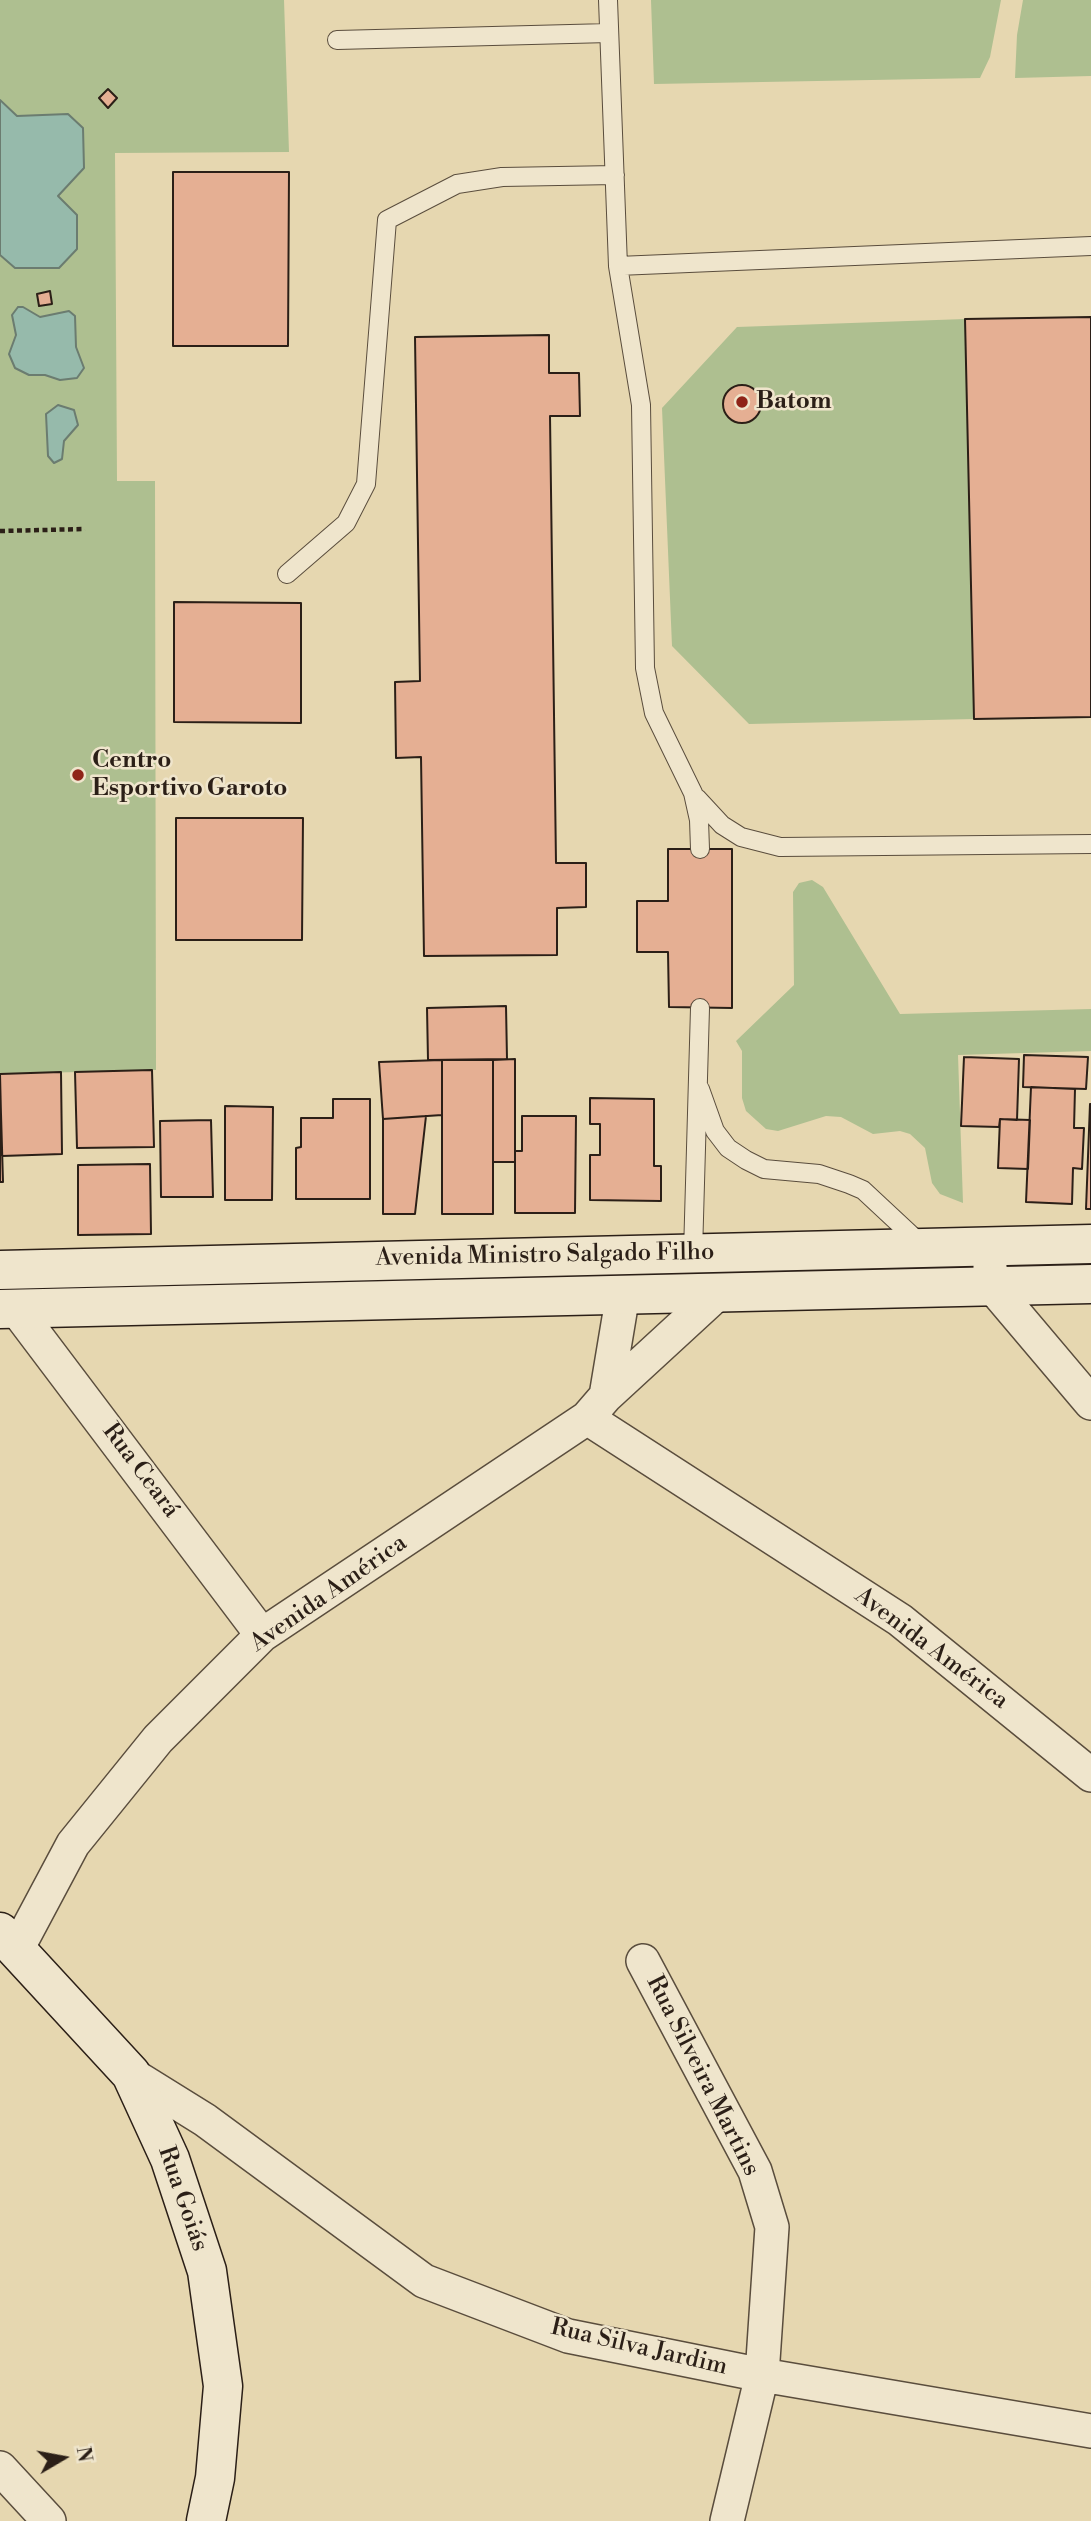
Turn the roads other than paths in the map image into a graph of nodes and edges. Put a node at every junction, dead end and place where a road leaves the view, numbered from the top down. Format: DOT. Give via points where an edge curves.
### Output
graph roads {
  1 [pos="608,0"];
  2 [pos="609,33"];
  3 [pos="337,40"];
  4 [pos="615,175"];
  5 [pos="1091,246"];
  6 [pos="618,266"];
  7 [pos="287,574"];
  8 [pos="693,793"];
  9 [pos="1091,844"];
  10 [pos="700,849"];
  11 [pos="699,1008"];
  12 [pos="699,1089"];
  13 [pos="1091,1244"];
  14 [pos="989,1246"];
  15 [pos="925,1248"];
  16 [pos="705,1253"];
  17 [pos="621,1254"];
  18 [pos="9,1270"];
  19 [pos="1091,1284"];
  20 [pos="992,1286"];
  21 [pos="718,1293"];
  22 [pos="623,1294"];
  23 [pos="5,1319"];
  24 [pos="1091,1403"];
  25 [pos="597,1407"];
  26 [pos="262,1634"];
  27 [pos="1091,1775"];
  28 [pos="8,1941"];
  29 [pos="643,1961"];
  30 [pos="131,2074"];
  31 [pos="762,2375"];
  32 [pos="1091,2431"];
  33 [pos="0,2468"];
  34 [pos="49,2521"];
  35 [pos="206,2521"];
  36 [pos="727,2521"];
  1 -- 2 [label="lane"];
  2 -- 3 [label="lane"];
  2 -- 4 [label="lane"];
  4 -- 6 [label="lane"];
  4 -- 7 [label="lane" via="502,177 457,184 387,220 366,484 346,523"];
  5 -- 6 [label="lane"];
  6 -- 8 [label="lane" via="641,405 647,691"];
  8 -- 9 [label="lane" via="705,811 741,837 780,847"];
  8 -- 10 [label="lane"];
  11 -- 12 [label="lane"];
  12 -- 15 [label="lane" via="715,1131 728,1148 764,1169 819,1174 863,1191"];
  12 -- 16 [label="lane"];
  13 -- 14 [label="main road, Avenida Ministro Salgado Filho"];
  14 -- 15 [label="main road, Avenida Ministro Salgado Filho"];
  14 -- 20 [label="street"];
  15 -- 16 [label="main road, Avenida Ministro Salgado Filho"];
  16 -- 17 [label="main road, Avenida Ministro Salgado Filho"];
  16 -- 21 [label="main road"];
  17 -- 18 [label="main road, Avenida Ministro Salgado Filho"];
  17 -- 22 [label="main road"];
  18 -- 23 [label="main road"];
  19 -- 20 [label="main road, Avenida Ministro Salgado Filho"];
  20 -- 21 [label="main road, Avenida Ministro Salgado Filho"];
  20 -- 24 [label="street"];
  21 -- 22 [label="main road, Avenida Ministro Salgado Filho"];
  21 -- 25 [label="street, Avenida América"];
  22 -- 23 [label="main road, Avenida Ministro Salgado Filho"];
  22 -- 25 [label="street"];
  23 -- 26 [label="street, Rua Ceará"];
  25 -- 26 [label="street, Avenida América"];
  25 -- 27 [label="street, Avenida América" via="900,1620"];
  26 -- 28 [label="street, Avenida América" via="158,1739 73,1844"];
  28 -- 30 [label="main road, Rua Goiás"];
  29 -- 31 [label="street, Rua Silveira Martins" via="755,2171 772,2227"];
  30 -- 31 [label="street, Rua Silva Jardim" via="205,2120 424,2281 568,2336"];
  30 -- 35 [label="main road, Rua Goiás" via="170,2159 207,2271 223,2386 215,2478"];
  31 -- 32 [label="street, Rua Silva Jardim"];
  31 -- 36 [label="street, Rua Silveira Martins"];
  33 -- 34 [label="street"];
}
